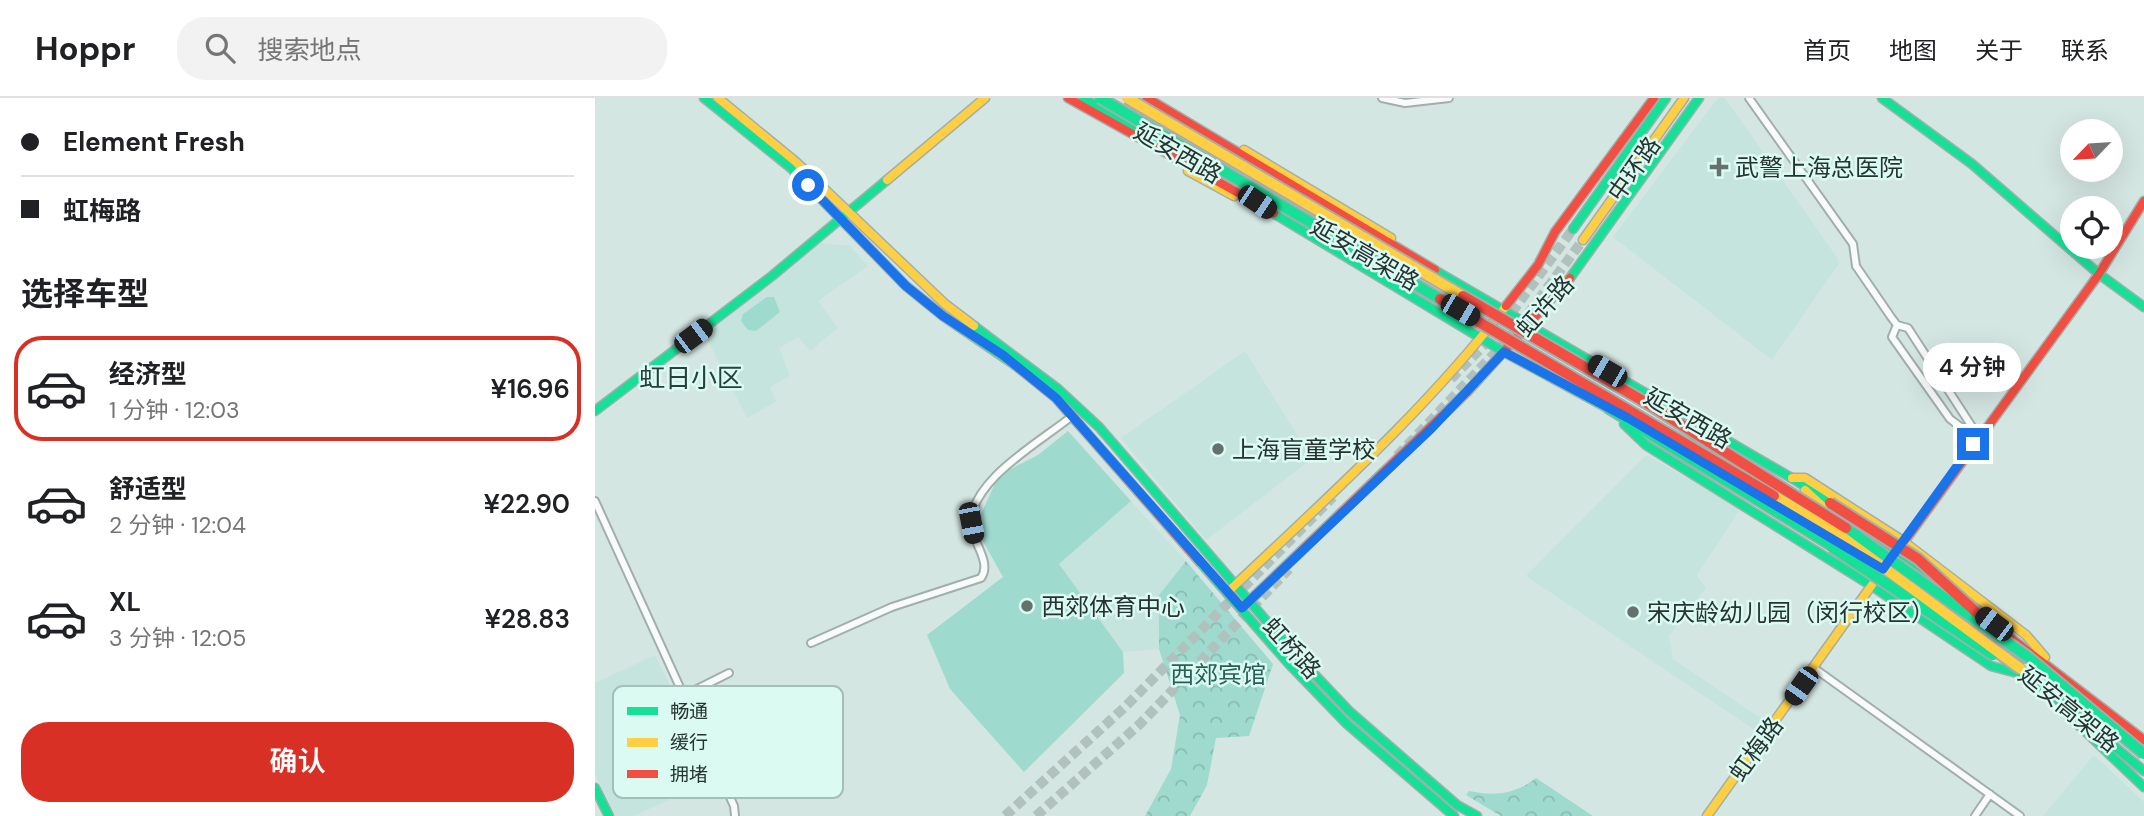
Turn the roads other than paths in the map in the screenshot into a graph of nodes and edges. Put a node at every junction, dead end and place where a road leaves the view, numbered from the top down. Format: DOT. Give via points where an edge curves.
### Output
graph roads {
  1 [pos="704,98"];
  2 [pos="718,98"];
  3 [pos="985,98"];
  4 [pos="1066,98"];
  5 [pos="1083,98"];
  6 [pos="1100,98"];
  7 [pos="1128,98"];
  8 [pos="1148,98"];
  9 [pos="1382,98"];
  10 [pos="1449,98"];
  11 [pos="1654,98"];
  12 [pos="1666,98"];
  13 [pos="1684,98"];
  14 [pos="1699,98"];
  15 [pos="1749,98"];
  16 [pos="1882,98"];
  17 [pos="2144,201"];
  18 [pos="1274,213"];
  19 [pos="844,215"];
  20 [pos="1573,229"];
  21 [pos="1583,240"];
  22 [pos="1436,270"];
  23 [pos="2099,274"];
  24 [pos="2144,307"];
  25 [pos="1504,311"];
  26 [pos="1897,325"];
  27 [pos="1528,327"];
  28 [pos="1481,339"];
  29 [pos="1504,352"];
  30 [pos="1608,409"];
  31 [pos="595,411"];
  32 [pos="1072,416"];
  33 [pos="1978,436"];
  34 [pos="1968,451"];
  35 [pos="1792,478"];
  36 [pos="595,500"];
  37 [pos="1890,533"];
  38 [pos="1903,541"];
  39 [pos="1895,552"];
  40 [pos="1883,569"];
  41 [pos="1872,586"];
  42 [pos="1232,588"];
  43 [pos="1246,604"];
  44 [pos="1993,630"];
  45 [pos="811,643"];
  46 [pos="1814,668"];
  47 [pos="2021,672"];
  48 [pos="729,673"];
  49 [pos="2060,674"];
  50 [pos="680,686"];
  51 [pos="703,686"];
  52 [pos="2144,740"];
  53 [pos="2144,754"];
  54 [pos="2144,771"];
  55 [pos="2144,787"];
  56 [pos="595,788"];
  57 [pos="1990,794"];
  58 [pos="730,798"];
  59 [pos="609,816"];
  60 [pos="735,816"];
  61 [pos="1454,816"];
  62 [pos="1477,816"];
  63 [pos="1707,816"];
  64 [pos="1975,816"];
  65 [pos="2020,816"];
  1 -- 19 [label="main road, 虹桥路"];
  2 -- 19 [label="main road, 虹桥路" via="796,162"];
  3 -- 19 [label="main road"];
  4 -- 18 [label="main road"];
  4 -- 18 [label="main road" via="1219,189"];
  5 -- 18 [label="main road, 延安西路"];
  6 -- 47 [label="main road, 延安高架路, bridge" via="1841,536"];
  7 -- 22 [label="main road, 延安西路" via="1394,252"];
  7 -- 44 [label="main road, 延安高架路, bridge" via="1707,439 1843,525"];
  8 -- 22 [label="main road"];
  8 -- 22 [label="main road, 延安西路" via="1277,169"];
  9 -- 10 [label="street" via="1405,103"];
  11 -- 25 [label="main road, 虹许路" via="1555,232 1542,260"];
  12 -- 20 [label="main road, 中环路"];
  13 -- 21 [label="main road, 中环路"];
  14 -- 27 [label="main road, 虹许路" via="1592,252"];
  15 -- 26 [label="street" via="1853,244 1856,266"];
  16 -- 23 [label="main road" via="1972,164"];
  17 -- 23 [label="main road, 虹梅路"];
  18 -- 28 [label="main road, 延安西路"];
  19 -- 31 [label="main road"];
  19 -- 32 [label="main road, 虹桥路" via="906,286 1003,355"];
  19 -- 42 [label="main road, 虹桥路" via="945,304 1059,389 1159,494"];
  22 -- 25 [label="main road, 延安西路"];
  23 -- 24 [label="main road"];
  23 -- 33 [label="main road, 虹梅路"];
  25 -- 27 [label="main road, 延安西路"];
  25 -- 28 [label="main road, 虹许路"];
  26 -- 33 [label="street" via="1907,328"];
  26 -- 34 [label="street" via="1892,337 1950,419 1962,428"];
  27 -- 29 [label="main road, 虹许路"];
  27 -- 35 [label="main road, 延安西路"];
  28 -- 29 [label="main road, 延安西路"];
  28 -- 42 [label="main road, 虹许路" via="1381,446"];
  29 -- 30 [label="main road, 延安西路"];
  29 -- 43 [label="main road, 虹许路" via="1431,429"];
  30 -- 40 [label="main road, 延安西路"];
  30 -- 41 [label="main road" via="1646,445"];
  30 -- 47 [label="main road, bridge" via="1758,500"];
  32 -- 42 [label="main road, 虹桥路"];
  32 -- 45 [label="street" via="995,475 980,497 971,523 983,563 981,578 892,607"];
  33 -- 34 [label="main road, 虹梅路"];
  34 -- 38 [label="main road, 虹梅路"];
  35 -- 37 [label="main road" via="1805,478"];
  35 -- 39 [label="main road, 延安西路" via="1824,509"];
  35 -- 44 [label="main road, bridge" via="1918,559"];
  36 -- 50 [label="street"];
  37 -- 38 [label="main road"];
  37 -- 39 [label="main road"];
  38 -- 39 [label="main road, 虹梅路"];
  38 -- 49 [label="main road" via="2026,635"];
  39 -- 40 [label="main road, 虹梅路"];
  39 -- 49 [label="main road, 延安西路"];
  40 -- 41 [label="main road, 虹梅路"];
  40 -- 47 [label="main road, 延安西路"];
  41 -- 46 [label="main road, 虹梅路"];
  41 -- 47 [label="main road" via="1991,666"];
  42 -- 43 [label="main road, 虹桥路"];
  43 -- 61 [label="main road, 虹桥路" via="1289,664 1346,723"];
  43 -- 62 [label="main road, 虹桥路" via="1350,712 1457,805"];
  44 -- 53 [label="main road, 延安高架路, bridge"];
  46 -- 57 [label="street"];
  46 -- 63 [label="main road, 虹梅路"];
  47 -- 54 [label="main road, 延安高架路"];
  47 -- 55 [label="main road, 延安西路"];
  48 -- 51 [label="street"];
  49 -- 52 [label="main road, 延安西路"];
  56 -- 59 [label="main road"];
  57 -- 64 [label="street"];
  57 -- 65 [label="street"];
  58 -- 60 [label="street"];
}
